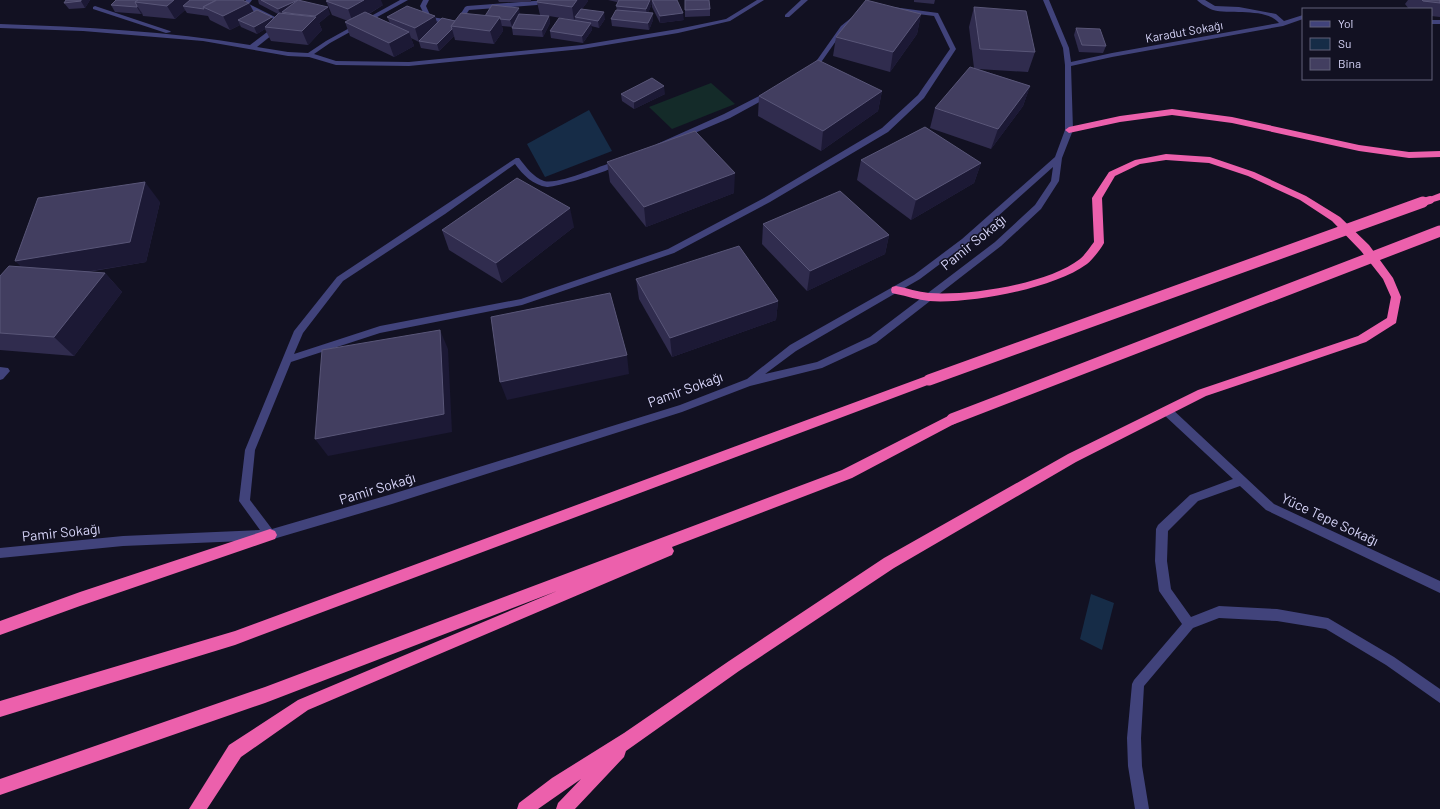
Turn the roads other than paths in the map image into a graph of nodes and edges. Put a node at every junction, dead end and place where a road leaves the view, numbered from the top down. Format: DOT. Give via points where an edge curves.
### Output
graph roads {
  1 [pos="249,0"];
  2 [pos="405,0"];
  3 [pos="426,0"];
  4 [pos="544,0"];
  5 [pos="761,0"];
  6 [pos="805,0"];
  7 [pos="1046,0"];
  8 [pos="1200,0"];
  9 [pos="95,8"];
  10 [pos="883,8"];
  11 [pos="863,11"];
  12 [pos="787,16"];
  13 [pos="1302,17"];
  14 [pos="1283,24"];
  15 [pos="0,26"];
  16 [pos="203,39"];
  17 [pos="251,48"];
  18 [pos="309,55"];
  19 [pos="1068,65"];
  20 [pos="804,77"];
  21 [pos="776,91"];
  22 [pos="1069,130"];
  23 [pos="655,147"];
  24 [pos="1440,154"];
  25 [pos="1058,158"];
  26 [pos="627,159"];
  27 [pos="1435,198"];
  28 [pos="1440,231"];
  29 [pos="896,290"];
  30 [pos="928,297"];
  31 [pos="287,360"];
  32 [pos="0,371"];
  33 [pos="0,376"];
  34 [pos="749,382"];
  35 [pos="1167,411"];
  36 [pos="847,474"];
  37 [pos="1242,481"];
  38 [pos="270,535"];
  39 [pos="0,553"];
  40 [pos="1440,587"];
  41 [pos="1189,624"];
  42 [pos="0,628"];
  43 [pos="1440,697"];
  44 [pos="0,709"];
  45 [pos="630,739"];
  46 [pos="0,787"];
  47 [pos="1141,808"];
  48 [pos="198,809"];
  49 [pos="525,809"];
  50 [pos="564,809"];
  1 -- 17 [label="street" via="245,5 284,23"];
  2 -- 18 [label="street"];
  3 -- 4 [label="street" via="423,6 430,18 463,24 461,18 467,8 537,3"];
  5 -- 18 [label="street" via="728,20 582,47 409,64 336,63"];
  6 -- 12 [label="street"];
  7 -- 19 [label="street, Pamir Sokağı" via="1066,48"];
  8 -- 14 [label="street" via="1214,8 1239,9 1276,16"];
  9 -- 16 [label="street" via="166,31"];
  10 -- 31 [label="street" via="936,14 953,49 921,96 885,130 767,200 672,251 530,300 380,330"];
  11 -- 20 [label="street" via="843,27 811,73"];
  13 -- 14 [label="street, Karadut Sokağı"];
  14 -- 19 [label="street, Karadut Sokağı"];
  15 -- 16 [label="street" via="83,29"];
  16 -- 17 [label="street"];
  17 -- 18 [label="street"];
  19 -- 22 [label="street, Pamir Sokağı"];
  21 -- 23 [label="street" via="727,116"];
  22 -- 24 [label="highway" via="1120,119 1172,112 1232,120 1359,148 1409,155"];
  22 -- 25 [label="street, Pamir Sokağı"];
  25 -- 29 [label="street, Pamir Sokağı" via="965,241"];
  25 -- 30 [label="street, Pamir Sokağı" via="1055,181 1038,207 998,244"];
  26 -- 31 [label="street" via="548,184 528,177 516,160 340,279 299,331"];
  27 -- 44 [label="highway, bridge" via="930,380 235,638"];
  28 -- 36 [label="highway, bridge" via="952,418"];
  29 -- 30 [label="highway"];
  29 -- 34 [label="street, Pamir Sokağı" via="793,348"];
  30 -- 34 [label="street, Pamir Sokağı" via="873,340 819,366"];
  30 -- 35 [label="highway" via="959,297 1022,287 1061,274 1084,261 1098,243 1097,198 1112,174 1138,162 1166,157 1210,160 1251,174 1303,198 1336,219 1365,248 1388,278 1396,297 1392,320 1362,339 1202,393"];
  31 -- 38 [label="street" via="250,450 244,501"];
  32 -- 33 [label="street" via="5,371"];
  34 -- 38 [label="street, Pamir Sokağı" via="682,408"];
  35 -- 37 [label="street, Yüce Tepe Sokağı"];
  35 -- 45 [label="highway" via="1072,458 889,563"];
  36 -- 46 [label="highway" via="265,695"];
  36 -- 48 [label="highway" via="303,705 235,751"];
  37 -- 40 [label="street, Yüce Tepe Sokağı" via="1270,507"];
  37 -- 41 [label="street" via="1194,498 1162,529 1161,561 1165,591"];
  38 -- 39 [label="street, Pamir Sokağı" via="122,541"];
  38 -- 42 [label="highway"];
  41 -- 43 [label="street" via="1219,612 1277,614 1328,624 1390,661"];
  41 -- 47 [label="street" via="1138,684 1134,738"];
  45 -- 49 [label="highway" via="558,784"];
  45 -- 50 [label="highway"];
}
